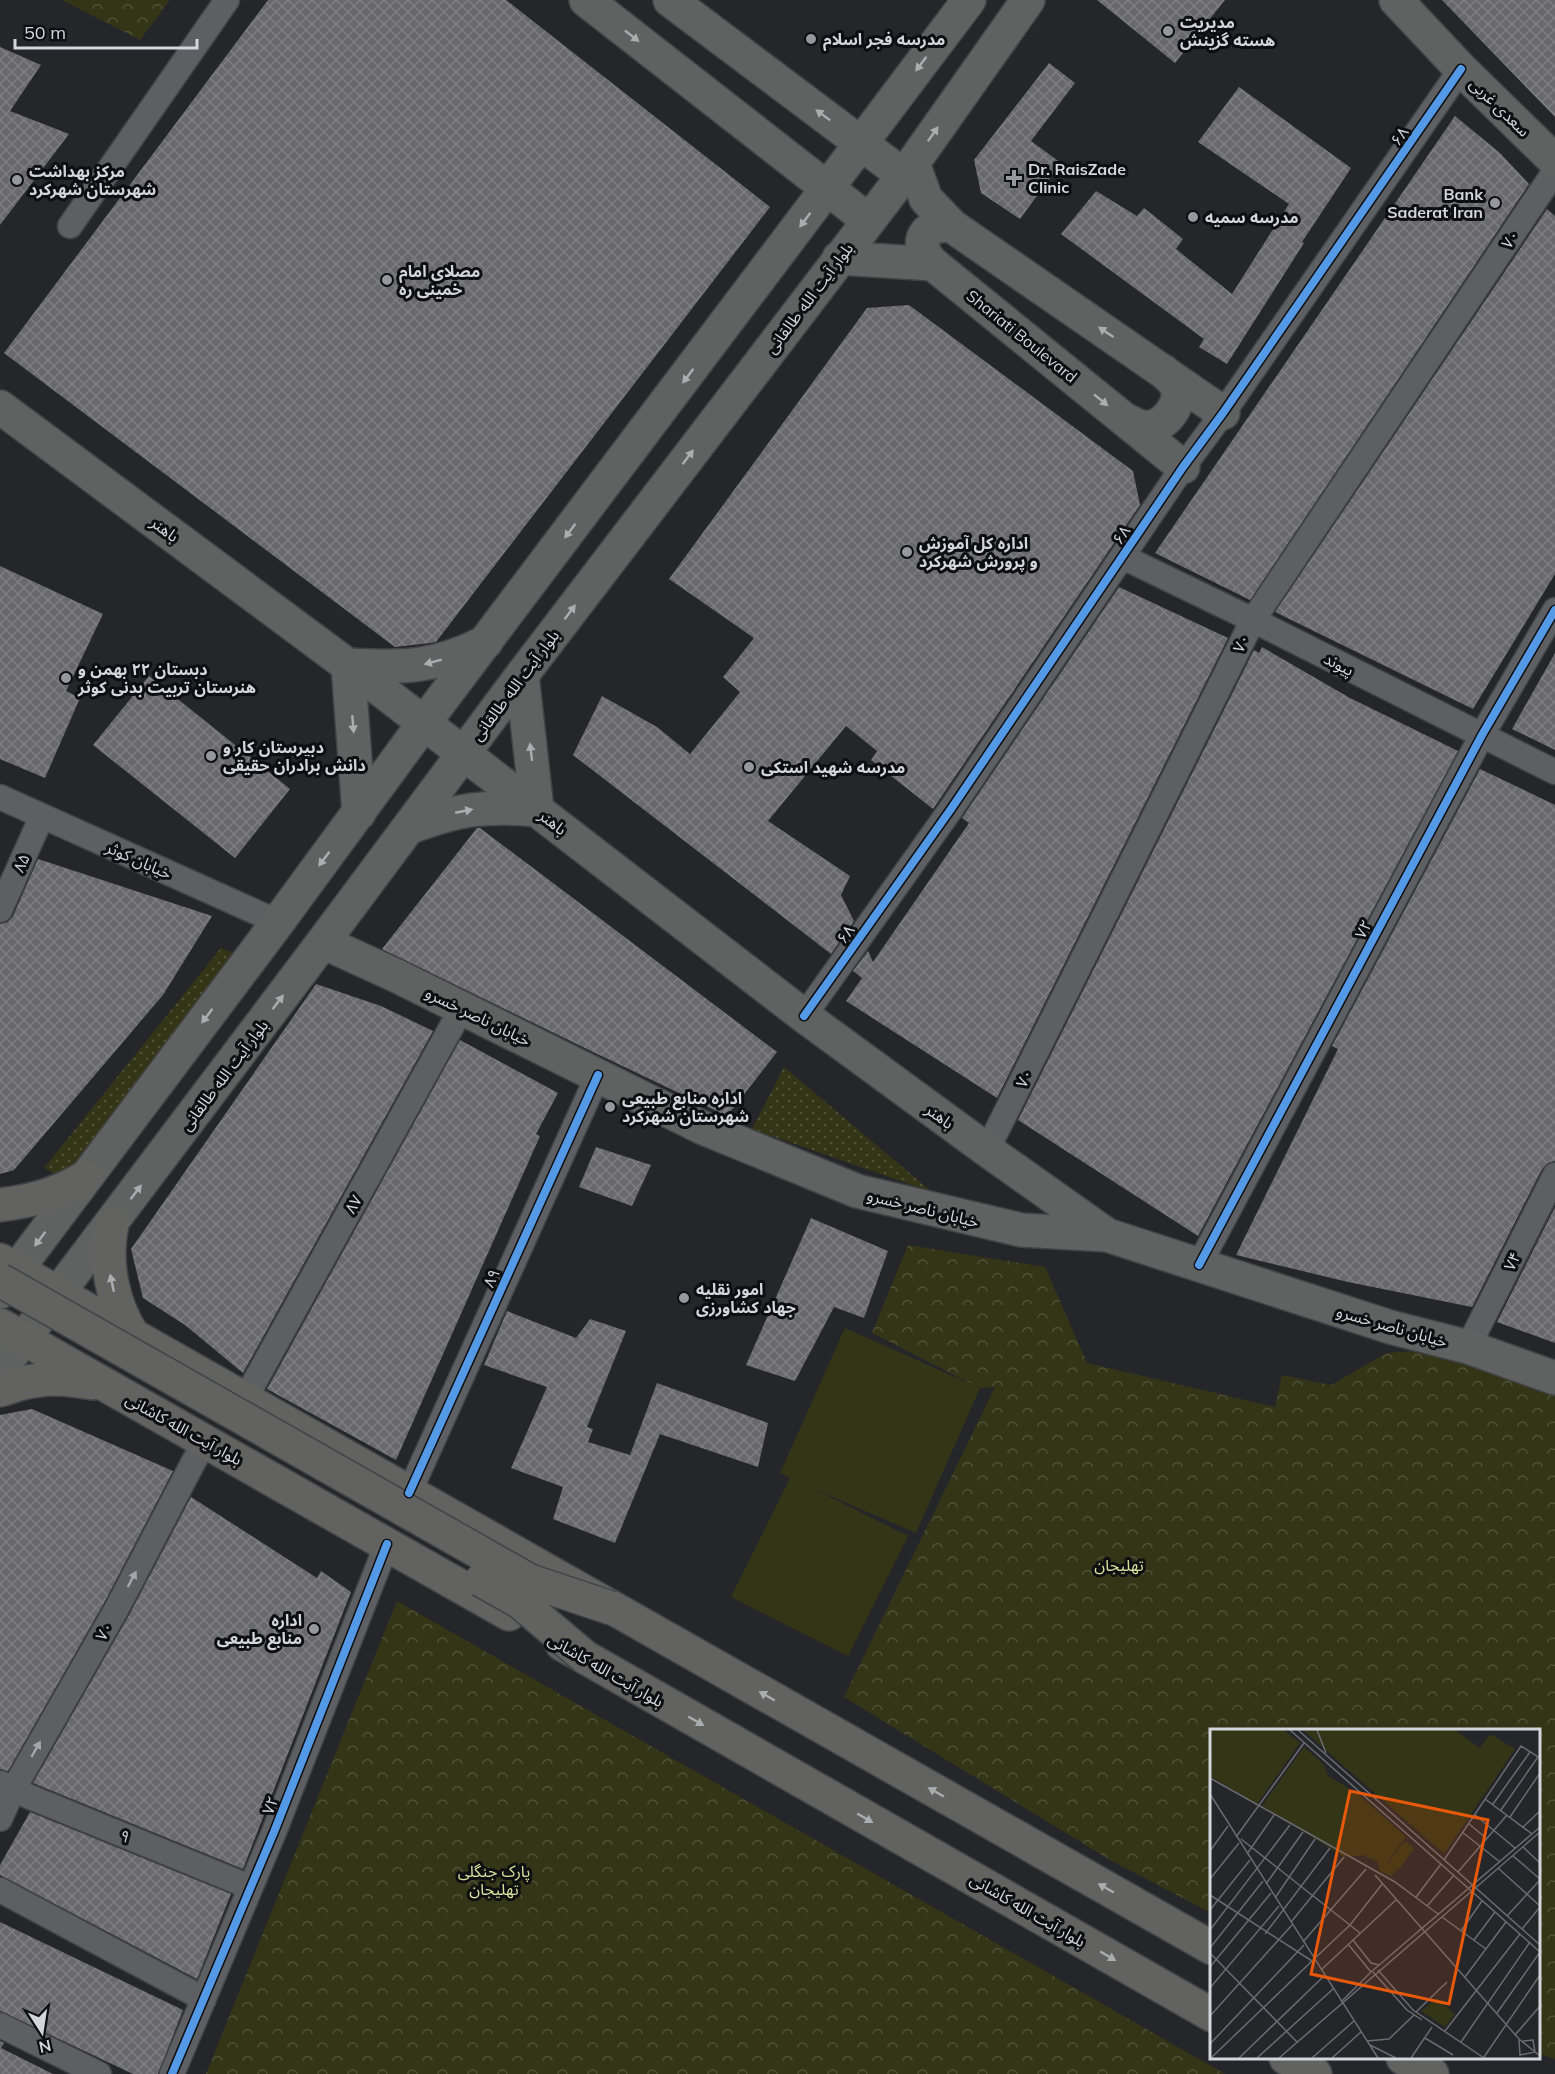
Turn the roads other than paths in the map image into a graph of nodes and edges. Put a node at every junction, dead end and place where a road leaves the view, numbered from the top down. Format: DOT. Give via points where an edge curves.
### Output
graph roads {
  1 [pos="227,0"];
  2 [pos="586,0"];
  3 [pos="670,0"];
  4 [pos="969,0"];
  5 [pos="1028,0"];
  6 [pos="1410,6"];
  7 [pos="1461,69"];
  8 [pos="1543,140"];
  9 [pos="862,144"];
  10 [pos="1555,161"];
  11 [pos="908,169"];
  12 [pos="1555,171"];
  13 [pos="829,189"];
  14 [pos="868,220"];
  15 [pos="70,226"];
  16 [pos="952,226"];
  17 [pos="839,258"];
  18 [pos="933,264"];
  19 [pos="1163,371"];
  20 [pos="0,407"];
  21 [pos="1223,413"];
  22 [pos="1128,421"];
  23 [pos="1184,467"];
  24 [pos="1123,557"];
  25 [pos="1555,609"];
  26 [pos="1253,620"];
  27 [pos="487,641"];
  28 [pos="348,665"];
  29 [pos="522,675"];
  30 [pos="424,723"];
  31 [pos="1482,735"];
  32 [pos="464,753"];
  33 [pos="1555,772"];
  34 [pos="0,797"];
  35 [pos="537,810"];
  36 [pos="359,813"];
  37 [pos="42,816"];
  38 [pos="408,828"];
  39 [pos="0,910"];
  40 [pos="278,922"];
  41 [pos="324,942"];
  42 [pos="462,1008"];
  43 [pos="804,1016"];
  44 [pos="598,1075"];
  45 [pos="987,1150"];
  46 [pos="1555,1175"];
  47 [pos="86,1177"];
  48 [pos="0,1205"];
  49 [pos="112,1224"];
  50 [pos="1107,1235"];
  51 [pos="1199,1265"];
  52 [pos="4,1275"];
  53 [pos="58,1294"];
  54 [pos="0,1306"];
  55 [pos="12,1332"];
  56 [pos="134,1337"];
  57 [pos="1468,1347"];
  58 [pos="0,1370"];
  59 [pos="1555,1378"];
  60 [pos="106,1386"];
  61 [pos="0,1390"];
  62 [pos="245,1399"];
  63 [pos="205,1440"];
  64 [pos="409,1493"];
  65 [pos="387,1544"];
  66 [pos="611,1608"];
  67 [pos="586,1658"];
  68 [pos="6,1786"];
  69 [pos="0,1819"];
  70 [pos="250,1887"];
  71 [pos="0,1890"];
  72 [pos="1210,1947"];
  73 [pos="204,1999"];
  74 [pos="1210,2014"];
  75 [pos="0,2025"];
  76 [pos="1289,2059"];
  77 [pos="1405,2059"];
  78 [pos="99,2074"];
  79 [pos="172,2074"];
  80 [pos="1316,2074"];
  81 [pos="1432,2074"];
  1 -- 15 [label="street"];
  2 -- 13 [label="main road, one-way"];
  9 -- 3 [label="main road, one-way"];
  4 -- 9 [label="main road, one-way"];
  11 -- 5 [label="main road, بلوار آیت الله طالقانی, one-way"];
  6 -- 7 [label="main road, سعدی غربی"];
  7 -- 8 [label="main road, سعدی غربی"];
  7 -- 21 [label="street, ۶۸"];
  8 -- 10 [label="main road, سعدی غربی"];
  9 -- 11 [label="main road"];
  9 -- 13 [label="main road"];
  11 -- 14 [label="main road, بلوار آیت الله طالقانی"];
  11 -- 16 [label="main road" via="926,199"];
  12 -- 26 [label="street, ۷۰"];
  13 -- 14 [label="main road"];
  13 -- 27 [label="main road, one-way"];
  14 -- 17 [label="main road, بلوار آیت الله طالقانی"];
  16 -- 18 [label="main road" via="931,228 924,236 925,257"];
  19 -- 16 [label="main road, one-way"];
  17 -- 18 [label="main road"];
  29 -- 17 [label="main road, بلوار آیت الله طالقانی, one-way"];
  18 -- 22 [label="main road, Shariati Boulevard, one-way"];
  19 -- 21 [label="main road"];
  19 -- 22 [label="main road" via="1175,382 1178,392 1172,414 1143,428"];
  20 -- 28 [label="main road, باهنر"];
  21 -- 23 [label="street, ۶۸"];
  22 -- 23 [label="main road, Shariati Boulevard"];
  23 -- 24 [label="street, ۶۸"];
  24 -- 26 [label="street, پیوند"];
  24 -- 43 [label="street, ۶۸"];
  25 -- 31 [label="street, ۷۲"];
  26 -- 31 [label="street, پیوند"];
  26 -- 45 [label="street, ۷۰"];
  27 -- 28 [label="main road, one-way" via="461,654 420,665"];
  27 -- 30 [label="main road"];
  28 -- 30 [label="main road, باهنر"];
  28 -- 36 [label="main road, one-way"];
  29 -- 32 [label="main road, بلوار آیت الله طالقانی"];
  35 -- 29 [label="main road, one-way"];
  30 -- 32 [label="main road, باهنر"];
  30 -- 36 [label="main road"];
  31 -- 33 [label="street, پیوند"];
  31 -- 51 [label="street, ۷۲"];
  32 -- 35 [label="main road, باهنر"];
  32 -- 38 [label="main road, بلوار آیت الله طالقانی"];
  34 -- 37 [label="street, خیابان کوثر"];
  38 -- 35 [label="main road, one-way" via="472,809"];
  35 -- 43 [label="main road, باهنر"];
  36 -- 40 [label="main road, one-way"];
  37 -- 39 [label="street, ۸۵"];
  37 -- 40 [label="street, خیابان کوثر"];
  38 -- 41 [label="main road, بلوار آیت الله طالقانی"];
  40 -- 47 [label="main road, one-way"];
  41 -- 42 [label="main road, خیابان ناصر خسرو"];
  49 -- 41 [label="main road, بلوار آیت الله طالقانی, one-way"];
  42 -- 44 [label="main road, خیابان ناصر خسرو"];
  42 -- 62 [label="street, ۸۷"];
  43 -- 45 [label="main road, باهنر"];
  44 -- 50 [label="main road, خیابان ناصر خسرو" via="701,1127 857,1191 1021,1230"];
  44 -- 64 [label="street, ۸۹"];
  45 -- 50 [label="main road, باهنر"];
  46 -- 57 [label="street, ۷۴"];
  47 -- 48 [label="main road" via="57,1193"];
  47 -- 52 [label="main road, one-way"];
  49 -- 53 [label="main road, بلوار آیت الله طالقانی"];
  56 -- 49 [label="main road, one-way" via="111,1281 108,1250"];
  50 -- 51 [label="main road, خیابان ناصر خسرو"];
  51 -- 57 [label="main road, خیابان ناصر خسرو" via="1390,1327"];
  52 -- 53 [label="main road"];
  52 -- 66 [label="main road, bridge" via="531,1581"];
  53 -- 55 [label="main road, بلوار آیت الله طالقانی"];
  53 -- 56 [label="main road"];
  54 -- 67 [label="main road, bridge" via="520,1602"];
  55 -- 58 [label="main road, بلوار آیت الله طالقانی"];
  55 -- 60 [label="main road, بلوار آیت الله کاشانی"];
  56 -- 62 [label="main road"];
  57 -- 59 [label="main road, خیابان ناصر خسرو"];
  60 -- 61 [label="main road" via="47,1379"];
  60 -- 63 [label="main road, بلوار آیت الله کاشانی"];
  62 -- 64 [label="main road"];
  63 -- 65 [label="main road, بلوار آیت الله کاشانی"];
  68 -- 63 [label="street, ۷۰, one-way" via="116,1610"];
  64 -- 66 [label="main road"];
  65 -- 67 [label="main road, بلوار آیت الله کاشانی"];
  65 -- 70 [label="street, ۷۲"];
  72 -- 66 [label="main road, one-way"];
  67 -- 74 [label="main road, بلوار آیت الله کاشانی, one-way"];
  68 -- 69 [label="street, ۷۰"];
  68 -- 70 [label="street, ۹"];
  70 -- 73 [label="street, ۷۲"];
  71 -- 73 [label="street"];
  73 -- 79 [label="street, ۷۲"];
  75 -- 78 [label="street"];
  76 -- 80 [label="main road"];
  77 -- 81 [label="main road"];
}
